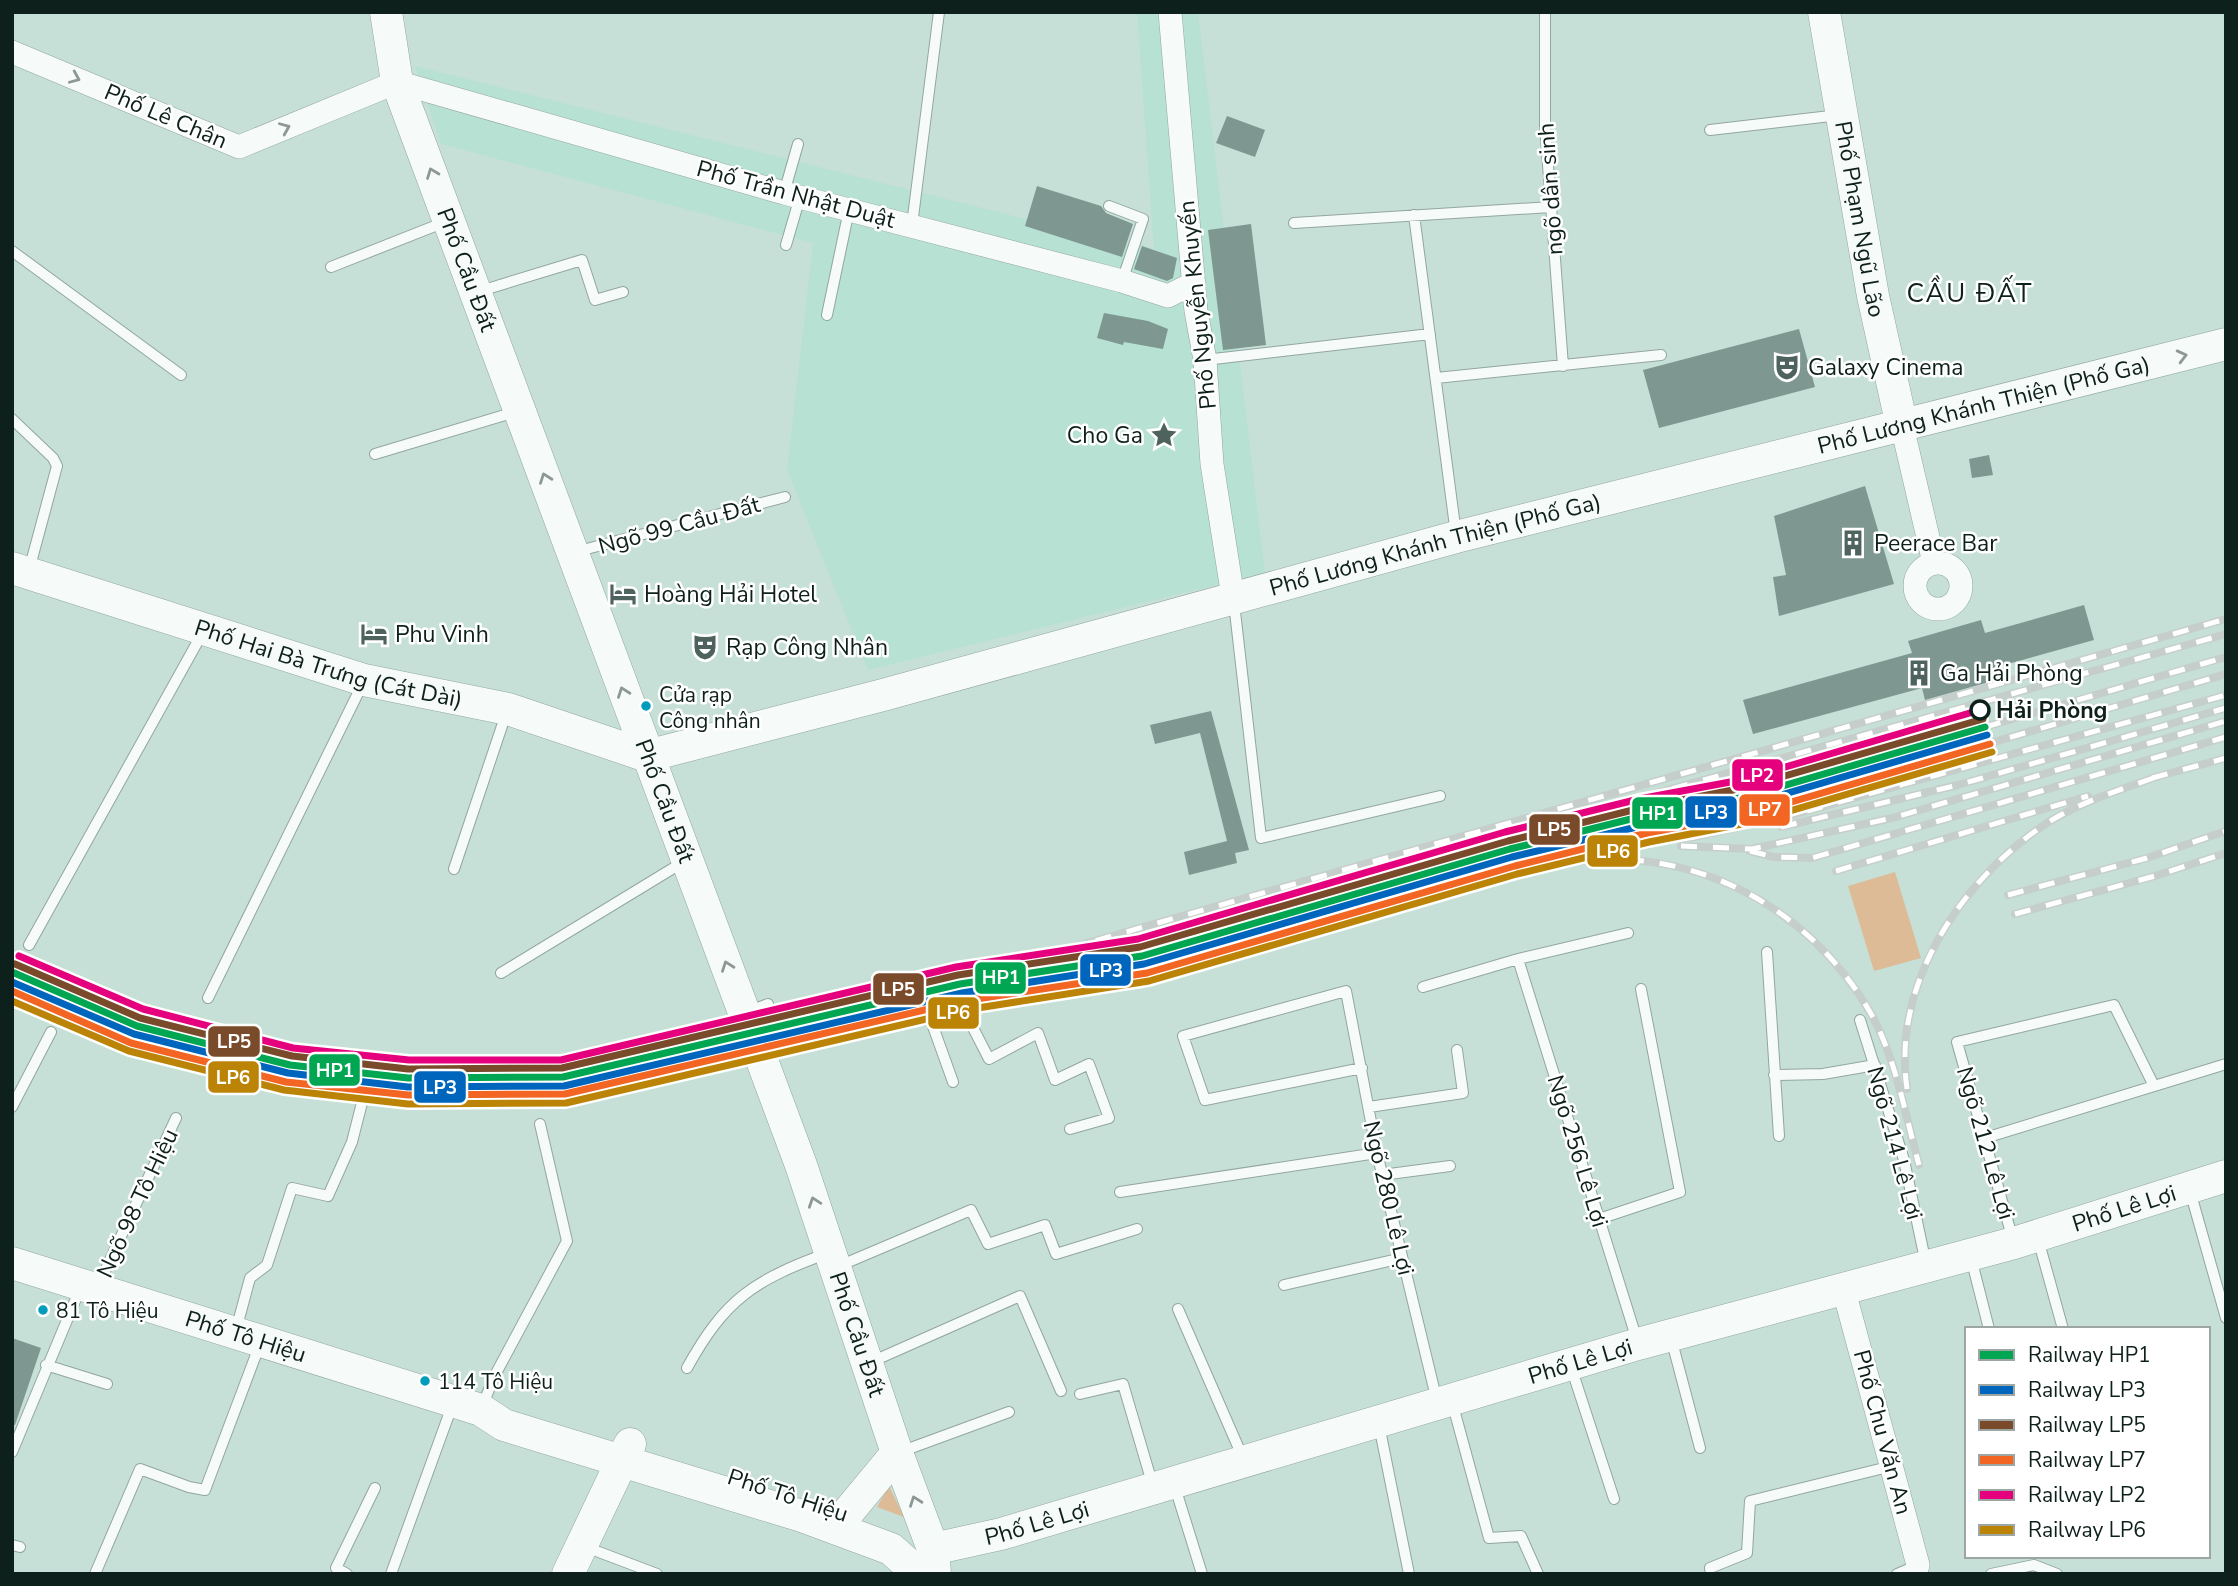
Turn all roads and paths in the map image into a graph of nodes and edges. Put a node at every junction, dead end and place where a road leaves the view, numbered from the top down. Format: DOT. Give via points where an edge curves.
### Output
graph roads {
  1 [pos="386,12"];
  2 [pos="939,12"];
  3 [pos="1170,12"];
  4 [pos="1545,12"];
  5 [pos="1824,12"];
  6 [pos="12,52"];
  7 [pos="397,82"];
  8 [pos="1842,115"];
  9 [pos="1710,130"];
  10 [pos="798,144"];
  11 [pos="792,195"];
  12 [pos="1110,206"];
  13 [pos="1551,207"];
  14 [pos="849,210"];
  15 [pos="1414,215"];
  16 [pos="450,220"];
  17 [pos="1294,223"];
  18 [pos="912,225"];
  19 [pos="786,245"];
  20 [pos="12,251"];
  21 [pos="331,267"];
  22 [pos="1122,281"];
  23 [pos="1194,283"];
  24 [pos="477,292"];
  25 [pos="623,292"];
  26 [pos="1168,296"];
  27 [pos="1196,312"];
  28 [pos="827,315"];
  29 [pos="1430,334"];
  30 [pos="2226,345"];
  31 [pos="1661,355"];
  32 [pos="1205,360"];
  33 [pos="1563,366"];
  34 [pos="181,375"];
  35 [pos="1436,378"];
  36 [pos="520,411"];
  37 [pos="12,419"];
  38 [pos="1902,426"];
  39 [pos="375,454"];
  40 [pos="785,497"];
  41 [pos="1456,537"];
  42 [pos="573,553"];
  43 [pos="1934,563"];
  44 [pos="20,570"];
  45 [pos="1233,597"];
  46 [pos="204,629"];
  47 [pos="364,680"];
  48 [pos="508,709"];
  49 [pos="647,756"];
  50 [pos="1440,796"];
  51 [pos="688,860"];
  52 [pos="454,869"];
  53 [pos="1628,933"];
  54 [pos="29,945"];
  55 [pos="1767,952"];
  56 [pos="1518,959"];
  57 [pos="500,973"];
  58 [pos="1423,987"];
  59 [pos="1641,989"];
  60 [pos="12,992"];
  61 [pos="208,998"];
  62 [pos="930,1018"];
  63 [pos="1860,1020"];
  64 [pos="794,1022"];
  65 [pos="755,1023"];
  66 [pos="51,1032"];
  67 [pos="1457,1050"];
  68 [pos="2226,1064"];
  69 [pos="1875,1065"];
  70 [pos="1363,1068"];
  71 [pos="560,1070"];
  72 [pos="1774,1075"];
  73 [pos="953,1082"];
  74 [pos="2154,1086"];
  75 [pos="366,1087"];
  76 [pos="12,1107"];
  77 [pos="1369,1107"];
  78 [pos="176,1118"];
  79 [pos="540,1124"];
  80 [pos="1070,1129"];
  81 [pos="1779,1136"];
  82 [pos="1984,1138"];
  83 [pos="1377,1153"];
  84 [pos="1450,1166"];
  85 [pos="1382,1175"];
  86 [pos="2226,1176"];
  87 [pos="2189,1188"];
  88 [pos="1121,1192"];
  89 [pos="1599,1219"];
  90 [pos="1137,1229"];
  91 [pos="2026,1240"];
  92 [pos="1970,1255"];
  93 [pos="1402,1258"];
  94 [pos="834,1259"];
  95 [pos="12,1263"];
  96 [pos="1927,1267"];
  97 [pos="90,1285"];
  98 [pos="1284,1285"];
  99 [pos="1844,1291"];
  100 [pos="1178,1309"];
  101 [pos="2226,1318"];
  102 [pos="1988,1327"];
  103 [pos="2062,1327"];
  104 [pos="1671,1336"];
  105 [pos="248,1337"];
  106 [pos="1638,1344"];
  107 [pos="869,1363"];
  108 [pos="46,1365"];
  109 [pos="1570,1365"];
  110 [pos="687,1368"];
  111 [pos="107,1384"];
  112 [pos="1061,1391"];
  113 [pos="1080,1394"];
  114 [pos="1444,1401"];
  115 [pos="467,1406"];
  116 [pos="1009,1412"];
  117 [pos="1379,1422"];
  118 [pos="1700,1448"];
  119 [pos="12,1452"];
  120 [pos="625,1453"];
  121 [pos="897,1453"];
  122 [pos="1245,1460"];
  123 [pos="1892,1466"];
  124 [pos="1163,1484"];
  125 [pos="375,1488"];
  126 [pos="1614,1499"];
  127 [pos="842,1521"];
  128 [pos="580,1545"];
  129 [pos="929,1565"];
  130 [pos="1910,1571"];
  131 [pos="96,1574"];
  132 [pos="347,1574"];
  133 [pos="391,1574"];
  134 [pos="568,1574"];
  135 [pos="657,1574"];
  136 [pos="955,1574"];
  137 [pos="1202,1574"];
  138 [pos="1409,1574"];
  139 [pos="1538,1574"];
  140 [pos="1711,1574"];
  141 [pos="1991,1574"];
  142 [pos="2057,1574"];
  1 -- 7 [label="main road, Phố Cầu Đất"];
  2 -- 18 [label="lane"];
  3 -- 23 [label="street, Phố Nguyễn Khuyến"];
  4 -- 13 [label="lane, ngõ dân sinh"];
  5 -- 8 [label="main road, Phố Phạm Ngũ Lão"];
  6 -- 7 [label="street, Phố Lê Chân, one-way" via="239,147"];
  7 -- 11 [label="street, Phố Trần Nhật Duật"];
  16 -- 7 [label="main road, Phố Cầu Đất, one-way"];
  8 -- 9 [label="lane"];
  8 -- 38 [label="main road, Phố Phạm Ngũ Lão" via="1873,296"];
  10 -- 11 [label="lane"];
  11 -- 14 [label="street, Phố Trần Nhật Duật"];
  11 -- 19 [label="lane"];
  12 -- 22 [label="lane" via="1143,219"];
  13 -- 15 [label="lane"];
  13 -- 33 [label="lane, ngõ dân sinh"];
  14 -- 18 [label="street, Phố Trần Nhật Duật"];
  14 -- 28 [label="lane"];
  15 -- 17 [label="lane"];
  15 -- 29 [label="lane"];
  16 -- 21 [label="lane"];
  16 -- 24 [label="main road, Phố Cầu Đất"];
  18 -- 22 [label="street, Phố Trần Nhật Duật"];
  20 -- 34 [label="lane"];
  22 -- 26 [label="street, Phố Trần Nhật Duật"];
  23 -- 26 [label="street"];
  23 -- 27 [label="street, Phố Nguyễn Khuyến"];
  24 -- 25 [label="lane" via="582,260 596,300"];
  24 -- 36 [label="main road, Phố Cầu Đất"];
  26 -- 27 [label="street, Phố Trần Nhật Duật"];
  27 -- 32 [label="street, Phố Nguyễn Khuyến"];
  29 -- 32 [label="lane"];
  29 -- 35 [label="lane"];
  38 -- 30 [label="main road, Phố Lương Khánh Thiện (Phố Ga), one-way"];
  31 -- 33 [label="lane"];
  32 -- 45 [label="street, Phố Nguyễn Khuyến" via="1212,464"];
  33 -- 35 [label="lane"];
  35 -- 41 [label="lane"];
  36 -- 39 [label="lane"];
  42 -- 36 [label="main road, Phố Cầu Đất, one-way"];
  37 -- 44 [label="lane" via="57,466"];
  38 -- 41 [label="main road, Phố Lương Khánh Thiện (Phố Ga)"];
  38 -- 43 [label="street"];
  40 -- 42 [label="lane, Ngõ 99 Cầu Đất"];
  41 -- 45 [label="main road, Phố Lương Khánh Thiện (Phố Ga)"];
  49 -- 42 [label="main road, Phố Cầu Đất, one-way"];
  44 -- 46 [label="main road, Phố Hai Bà Trưng (Cát Dài)"];
  45 -- 49 [label="main road, Phố Lương Khánh Thiện (Phố Ga)"];
  45 -- 50 [label="lane" via="1261,838"];
  46 -- 47 [label="main road, Phố Hai Bà Trưng (Cát Dài)"];
  46 -- 54 [label="lane"];
  47 -- 48 [label="main road, Phố Hai Bà Trưng (Cát Dài)"];
  47 -- 61 [label="lane"];
  48 -- 49 [label="main road, Phố Hai Bà Trưng (Cát Dài)"];
  48 -- 52 [label="lane"];
  49 -- 51 [label="main road, Phố Cầu Đất"];
  51 -- 57 [label="lane"];
  65 -- 51 [label="main road, Phố Cầu Đất, one-way"];
  53 -- 56 [label="lane"];
  55 -- 72 [label="lane"];
  56 -- 58 [label="lane"];
  56 -- 89 [label="lane, Ngõ 256 Lê Lợi"];
  59 -- 89 [label="lane" via="1680,1192"];
  60 -- 75 [label="lane" via="128,1042 278,1082"];
  62 -- 65 [label="lane" via="764,1036"];
  62 -- 73 [label="lane"];
  62 -- 80 [label="lane" via="969,1020 989,1059 1038,1033 1055,1080 1089,1064 1109,1118"];
  63 -- 69 [label="lane, Ngõ 214 Lê Lợi"];
  64 -- 65 [label="lane"];
  65 -- 71 [label="lane"];
  65 -- 75 [label="lane" via="561,1084 432,1090"];
  94 -- 65 [label="main road, Phố Cầu Đất, one-way"];
  66 -- 76 [label="lane"];
  67 -- 77 [label="lane" via="1463,1093"];
  68 -- 74 [label="lane"];
  69 -- 72 [label="lane" via="1823,1074"];
  69 -- 96 [label="lane, Ngõ 214 Lê Lợi" via="1904,1160"];
  70 -- 70 [label="lane, Ngõ 280 Lê Lợi" via="1346,990 1183,1036 1205,1100"];
  70 -- 77 [label="lane, Ngõ 280 Lê Lợi"];
  72 -- 81 [label="lane"];
  74 -- 82 [label="lane"];
  74 -- 82 [label="lane, Ngõ 212 Lê Lợi" via="2114,1005 1957,1042"];
  75 -- 105 [label="lane" via="352,1142 328,1196 292,1188 267,1265 250,1278"];
  77 -- 83 [label="lane, Ngõ 280 Lê Lợi"];
  78 -- 97 [label="lane, Ngõ 98 Tô Hiệu"];
  79 -- 115 [label="lane" via="568,1241 494,1377"];
  82 -- 91 [label="lane, Ngõ 212 Lê Lợi"];
  83 -- 85 [label="lane, Ngõ 280 Lê Lợi"];
  83 -- 88 [label="lane"];
  84 -- 85 [label="lane"];
  85 -- 93 [label="lane, Ngõ 280 Lê Lợi"];
  86 -- 87 [label="main road, Phố Lê Lợi"];
  87 -- 91 [label="main road, Phố Lê Lợi"];
  87 -- 101 [label="lane"];
  89 -- 106 [label="lane, Ngõ 256 Lê Lợi"];
  90 -- 94 [label="lane" via="1056,1254 1045,1225 988,1244 971,1210"];
  91 -- 92 [label="main road, Phố Lê Lợi"];
  91 -- 103 [label="lane, Ngõ 212 Lê Lợi"];
  92 -- 96 [label="main road, Phố Lê Lợi"];
  92 -- 102 [label="lane"];
  93 -- 98 [label="lane"];
  93 -- 114 [label="lane, Ngõ 280 Lê Lợi"];
  94 -- 107 [label="main road, Phố Cầu Đất"];
  94 -- 110 [label="lane" via="795,1265 745,1291 709,1328"];
  95 -- 97 [label="main road, Phố Tô Hiệu"];
  96 -- 99 [label="main road, Phố Lê Lợi"];
  97 -- 105 [label="main road, Phố Tô Hiệu"];
  97 -- 108 [label="lane, Ngõ 98 Tô Hiệu"];
  99 -- 104 [label="main road, Phố Lê Lợi"];
  99 -- 123 [label="street, Phố Chu Văn An"];
  100 -- 122 [label="lane"];
  104 -- 106 [label="main road, Phố Lê Lợi"];
  104 -- 118 [label="lane"];
  105 -- 115 [label="main road, Phố Tô Hiệu"];
  105 -- 131 [label="lane" via="205,1490 140,1469"];
  106 -- 109 [label="main road, Phố Lê Lợi"];
  107 -- 112 [label="lane" via="1020,1296"];
  107 -- 121 [label="main road, Phố Cầu Đất"];
  108 -- 111 [label="lane"];
  108 -- 119 [label="lane, Ngõ 98 Tô Hiệu"];
  109 -- 114 [label="main road, Phố Lê Lợi"];
  109 -- 126 [label="lane"];
  113 -- 124 [label="lane" via="1123,1384"];
  114 -- 117 [label="main road, Phố Lê Lợi"];
  114 -- 139 [label="lane, Ngõ 280 Lê Lợi" via="1489,1538 1521,1536"];
  115 -- 120 [label="main road, Phố Tô Hiệu" via="505,1425"];
  115 -- 133 [label="lane"];
  116 -- 121 [label="lane"];
  117 -- 122 [label="main road, Phố Lê Lợi"];
  117 -- 138 [label="lane"];
  120 -- 127 [label="main road, Phố Tô Hiệu"];
  120 -- 128 [label="main road"];
  121 -- 127 [label="main road"];
  129 -- 121 [label="main road, Phố Cầu Đất, one-way"];
  122 -- 124 [label="main road, Phố Lê Lợi"];
  123 -- 130 [label="street, Phố Chu Văn An"];
  123 -- 140 [label="lane" via="1750,1501 1747,1553 1710,1568"];
  124 -- 129 [label="main road, Phố Lê Lợi" via="1001,1534"];
  124 -- 137 [label="lane"];
  125 -- 132 [label="lane" via="336,1568"];
  127 -- 129 [label="main road, Phố Tô Hiệu"];
  128 -- 134 [label="main road"];
  128 -- 135 [label="lane"];
  129 -- 136 [label="main road"];
  141 -- 142 [label="lane" via="2034,1566"];
}
